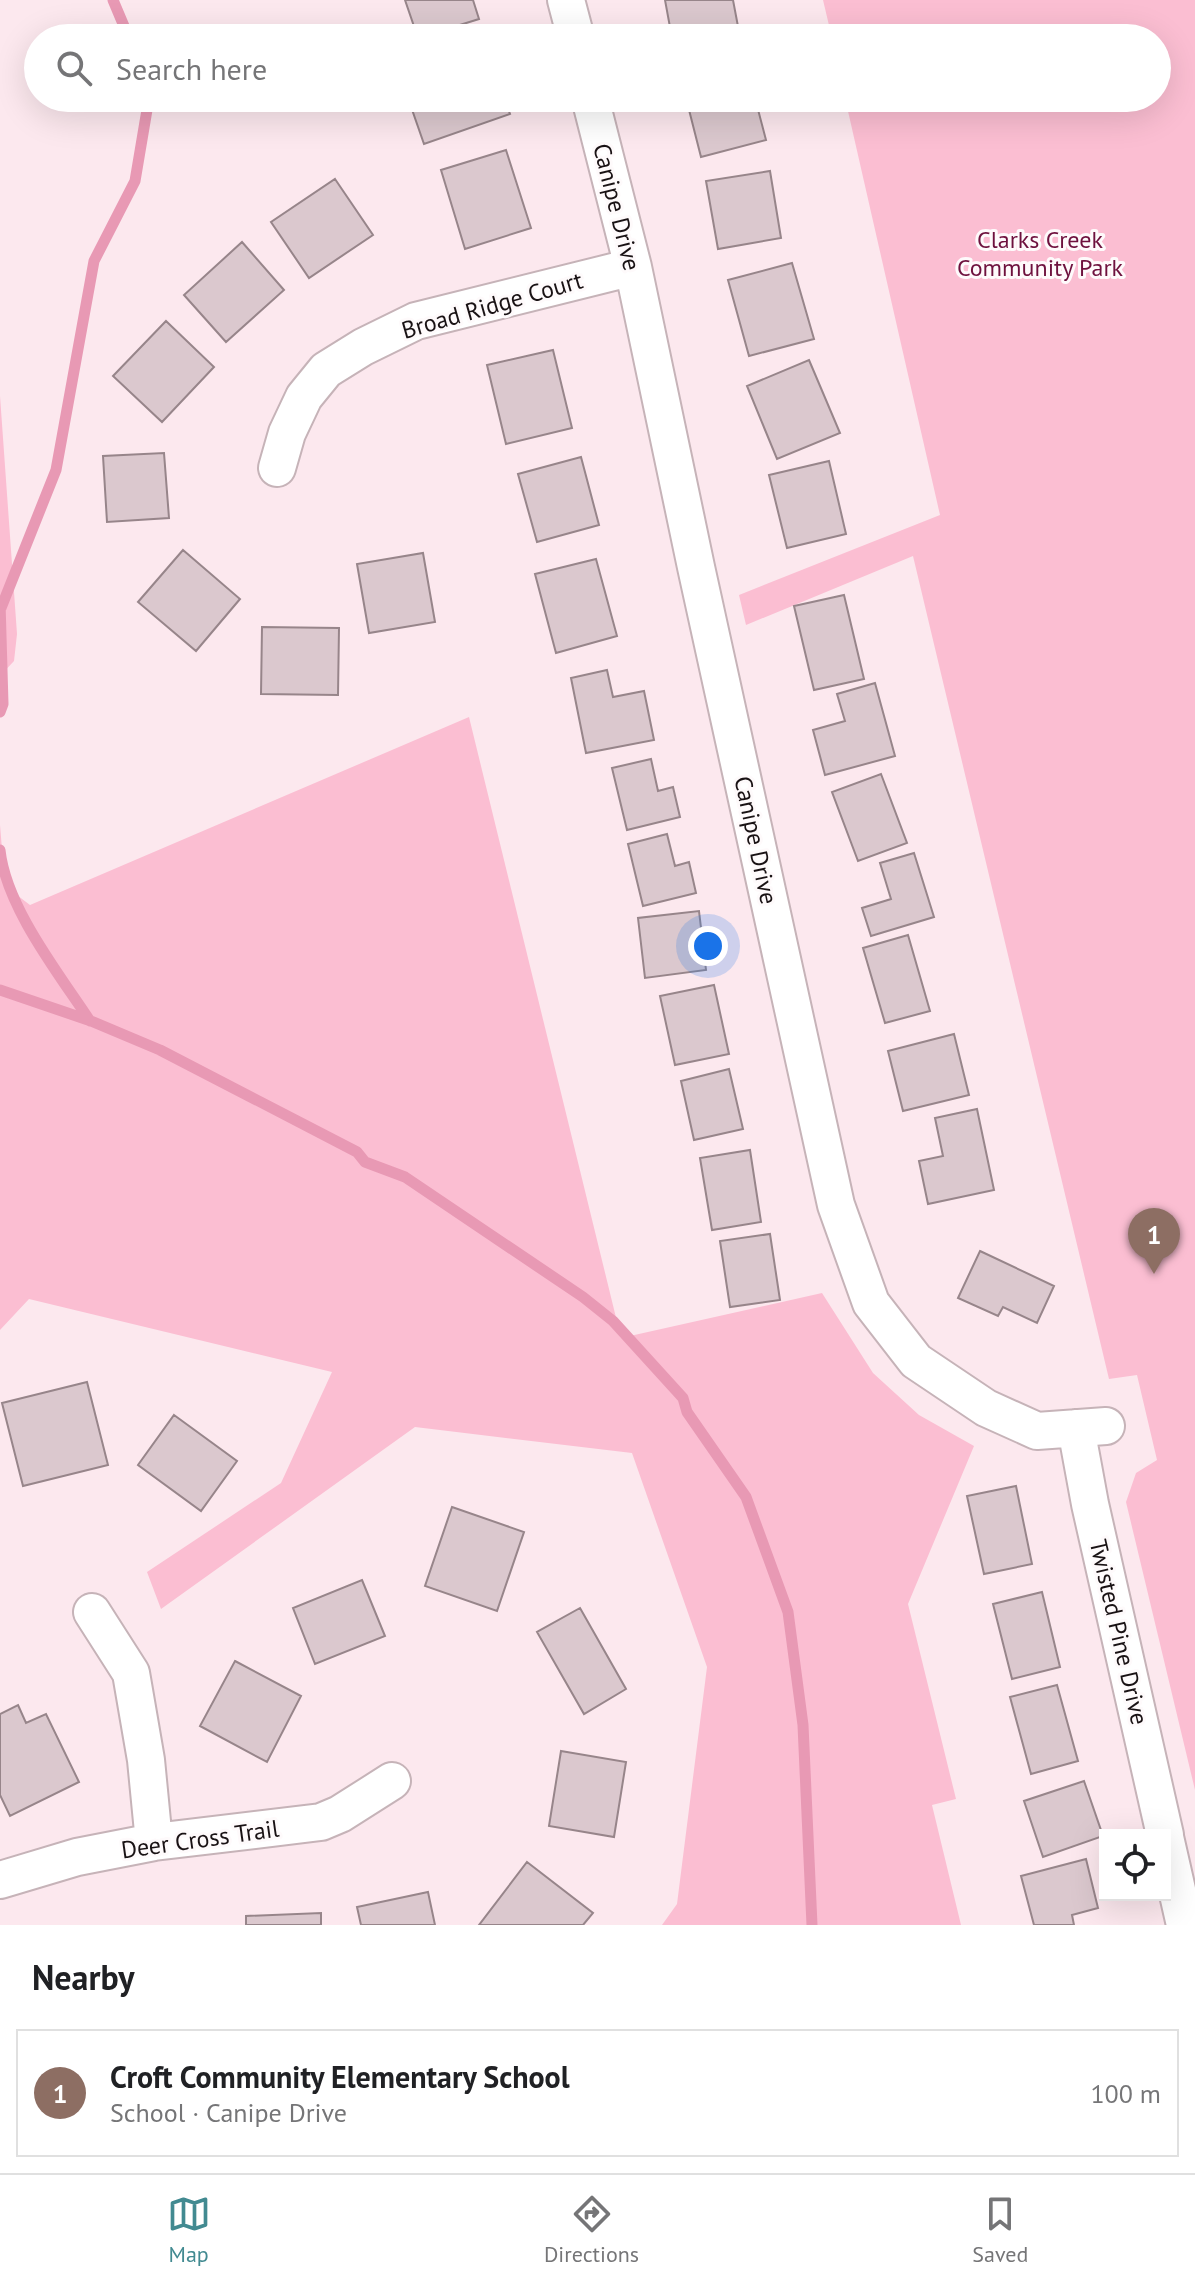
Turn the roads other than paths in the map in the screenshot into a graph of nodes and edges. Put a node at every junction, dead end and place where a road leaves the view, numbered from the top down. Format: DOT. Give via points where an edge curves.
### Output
graph roads {
  1 [pos="566,0"];
  2 [pos="572,24"];
  3 [pos="594,112"];
  4 [pos="633,267"];
  5 [pos="277,468"];
  6 [pos="1091,1427"];
  7 [pos="92,1612"];
  8 [pos="392,1781"];
  9 [pos="1163,1829"];
  10 [pos="154,1842"];
  11 [pos="1171,1863"];
  12 [pos="0,1880"];
  13 [pos="1185,1925"];
  1 -- 2 [label="street"];
  3 -- 4 [label="street, Canipe Drive"];
  4 -- 5 [label="street, Broad Ridge Court" via="416,321 363,347 326,370 304,397"];
  4 -- 6 [label="street, Canipe Drive" via="836,1205 871,1303 916,1361 986,1408 1037,1431"];
  6 -- 9 [label="street, Twisted Pine Drive" via="1090,1504"];
  7 -- 10 [label="street" via="131,1673"];
  8 -- 10 [label="street, Deer Cross Trail" via="321,1822"];
  10 -- 12 [label="street, Deer Cross Trail"];
  11 -- 13 [label="street, Twisted Pine Drive"];
}
